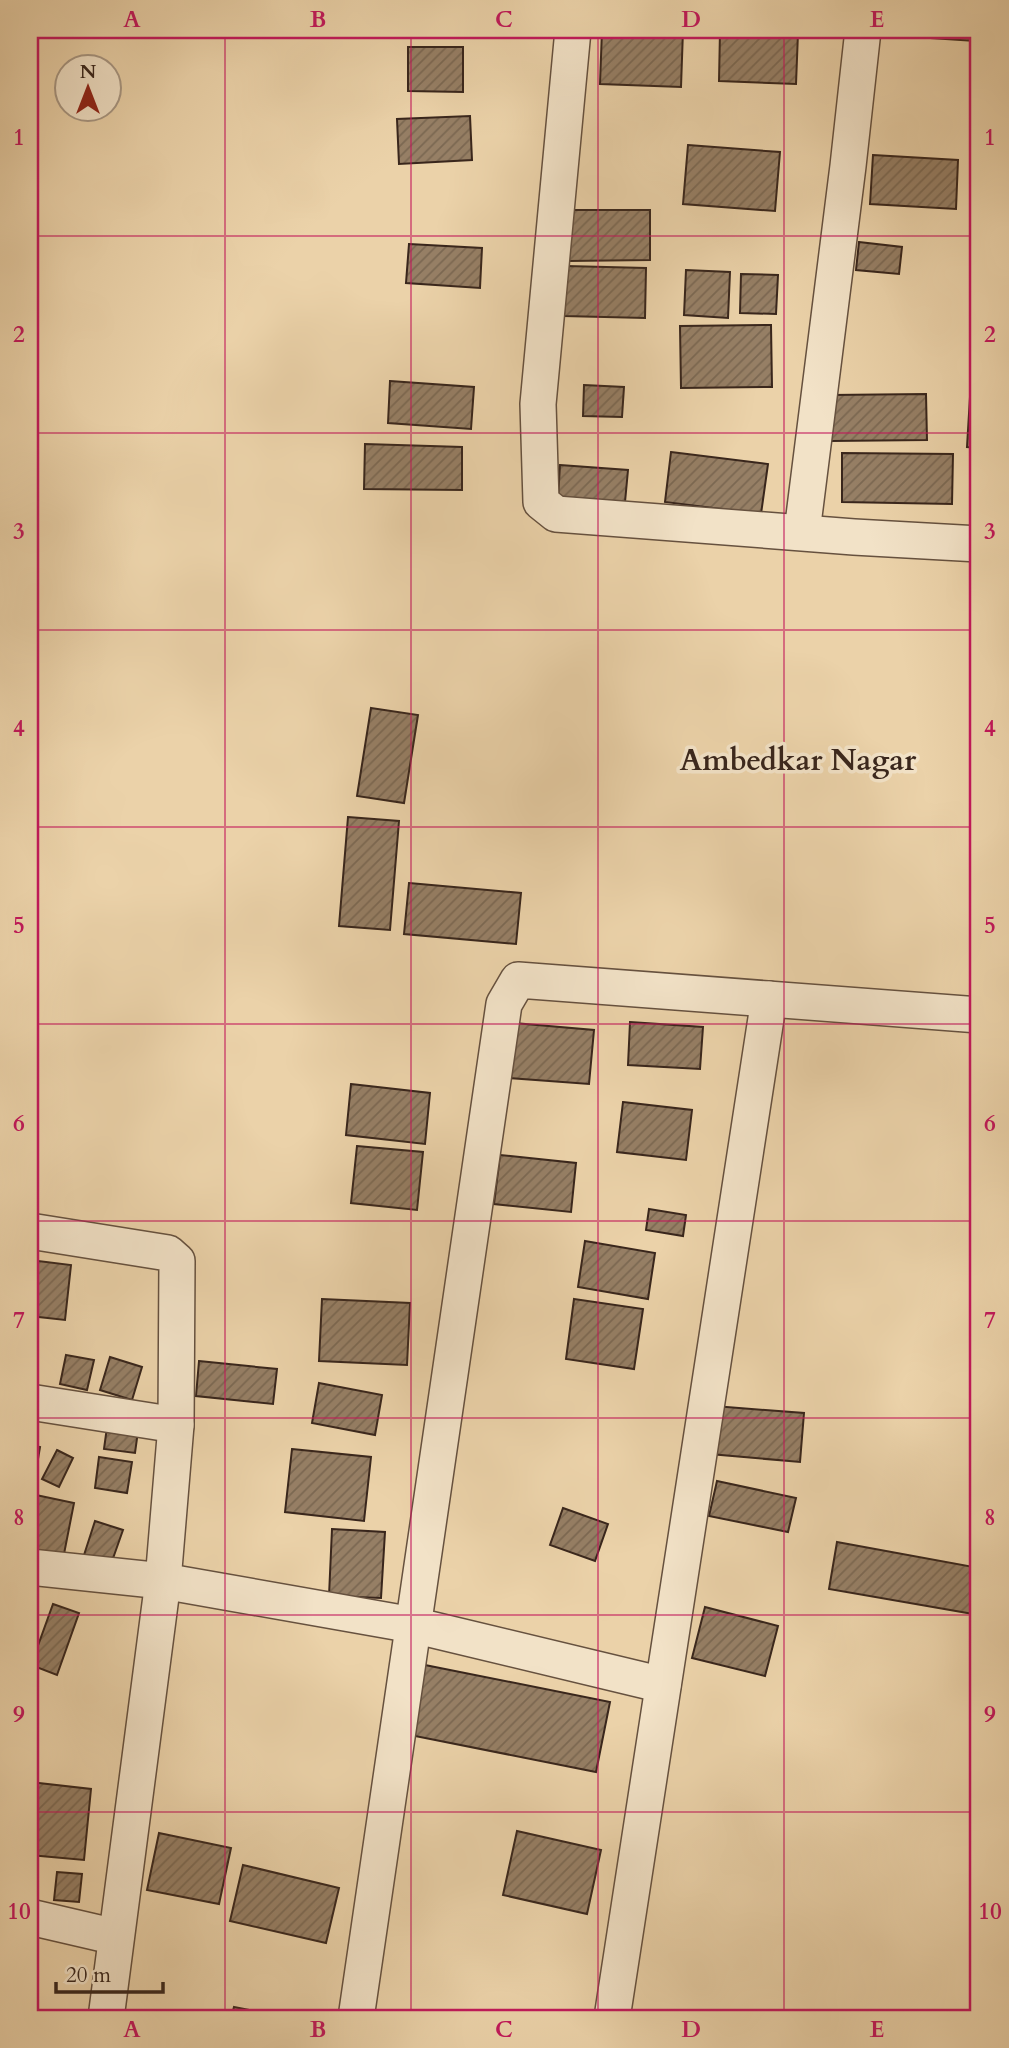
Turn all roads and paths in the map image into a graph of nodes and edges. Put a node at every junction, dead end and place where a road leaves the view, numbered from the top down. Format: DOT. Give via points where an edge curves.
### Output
graph roads {
  1 [pos="573,30"];
  2 [pos="863,30"];
  3 [pos="802,532"];
  4 [pos="979,544"];
  5 [pos="769,999"];
  6 [pos="979,1015"];
  7 [pos="30,1231"];
  8 [pos="30,1402"];
  9 [pos="176,1425"];
  10 [pos="30,1567"];
  11 [pos="163,1581"];
  12 [pos="413,1625"];
  13 [pos="663,1685"];
  14 [pos="30,1917"];
  15 [pos="116,1937"];
  16 [pos="106,2018"];
  17 [pos="356,2018"];
  18 [pos="612,2018"];
  1 -- 3 [label="street" via="538,404 541,502 556,513"];
  2 -- 3 [label="street"];
  3 -- 4 [label="street"];
  5 -- 6 [label="street"];
  5 -- 12 [label="street" via="518,980 504,1004"];
  5 -- 13 [label="street"];
  7 -- 9 [label="street" via="167,1253 177,1261"];
  8 -- 9 [label="street"];
  9 -- 11 [label="street"];
  10 -- 11 [label="street"];
  11 -- 12 [label="street"];
  11 -- 15 [label="street"];
  12 -- 13 [label="street"];
  12 -- 17 [label="street"];
  13 -- 18 [label="street"];
  14 -- 15 [label="street"];
  15 -- 16 [label="street"];
}
